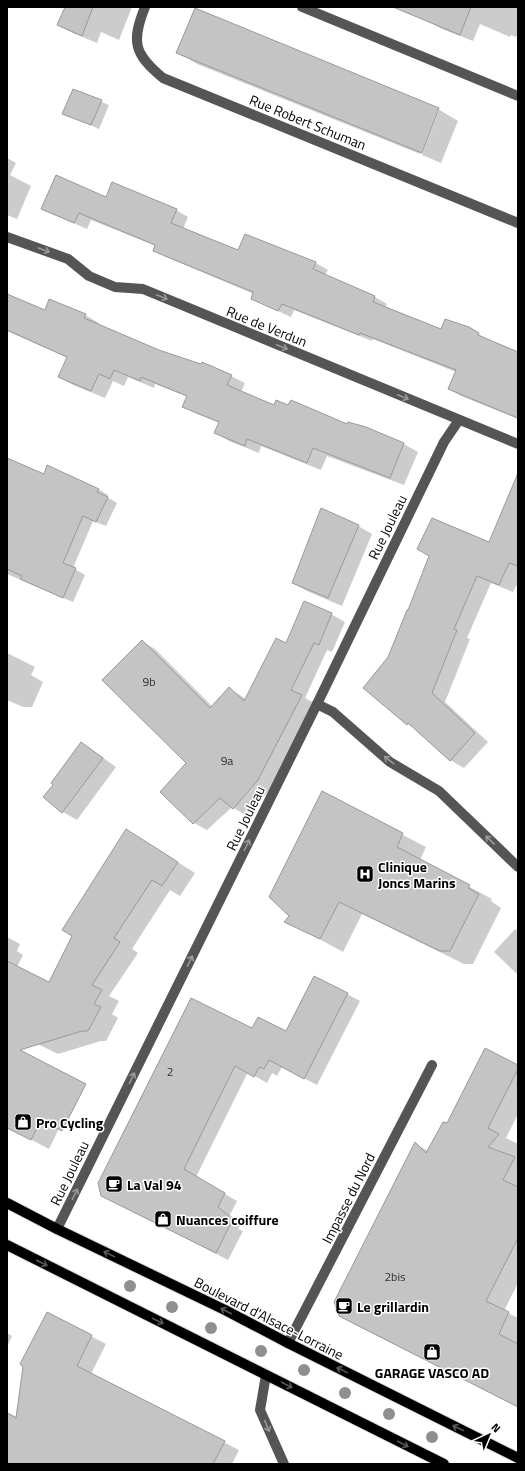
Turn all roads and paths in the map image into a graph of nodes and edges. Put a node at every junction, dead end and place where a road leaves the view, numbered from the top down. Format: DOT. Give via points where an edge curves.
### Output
graph roads {
  1 [pos="145,7"];
  2 [pos="302,7"];
  3 [pos="518,96"];
  4 [pos="518,223"];
  5 [pos="7,237"];
  6 [pos="459,420"];
  7 [pos="518,444"];
  8 [pos="317,704"];
  9 [pos="518,867"];
  10 [pos="432,1065"];
  11 [pos="7,1203"];
  12 [pos="57,1229"];
  13 [pos="7,1246"];
  14 [pos="288,1343"];
  15 [pos="266,1375"];
  16 [pos="518,1458"];
  17 [pos="284,1464"];
  18 [pos="444,1464"];
  1 -- 4 [label="street, Rue Robert Schuman" via="138,26 137,42 142,56 163,78"];
  2 -- 3 [label="street"];
  5 -- 6 [label="street, Rue de Verdun, one-way" via="68,259 89,276 115,287 142,289"];
  6 -- 7 [label="street, Rue de Verdun"];
  6 -- 8 [label="street, Rue Jouleau" via="444,442"];
  9 -- 8 [label="street, one-way" via="439,792 390,762 333,712"];
  12 -- 8 [label="street, Rue Jouleau, one-way"];
  10 -- 14 [label="street, Impasse du Nord"];
  11 -- 12 [label="main road, Boulevard d'Alsace-Lorraine"];
  14 -- 12 [label="main road, Boulevard d'Alsace-Lorraine, one-way"];
  13 -- 15 [label="main road, one-way"];
  16 -- 14 [label="main road, Boulevard d'Alsace-Lorraine, one-way"];
  15 -- 17 [label="street, one-way" via="260,1410"];
  15 -- 18 [label="main road, one-way"];
}
